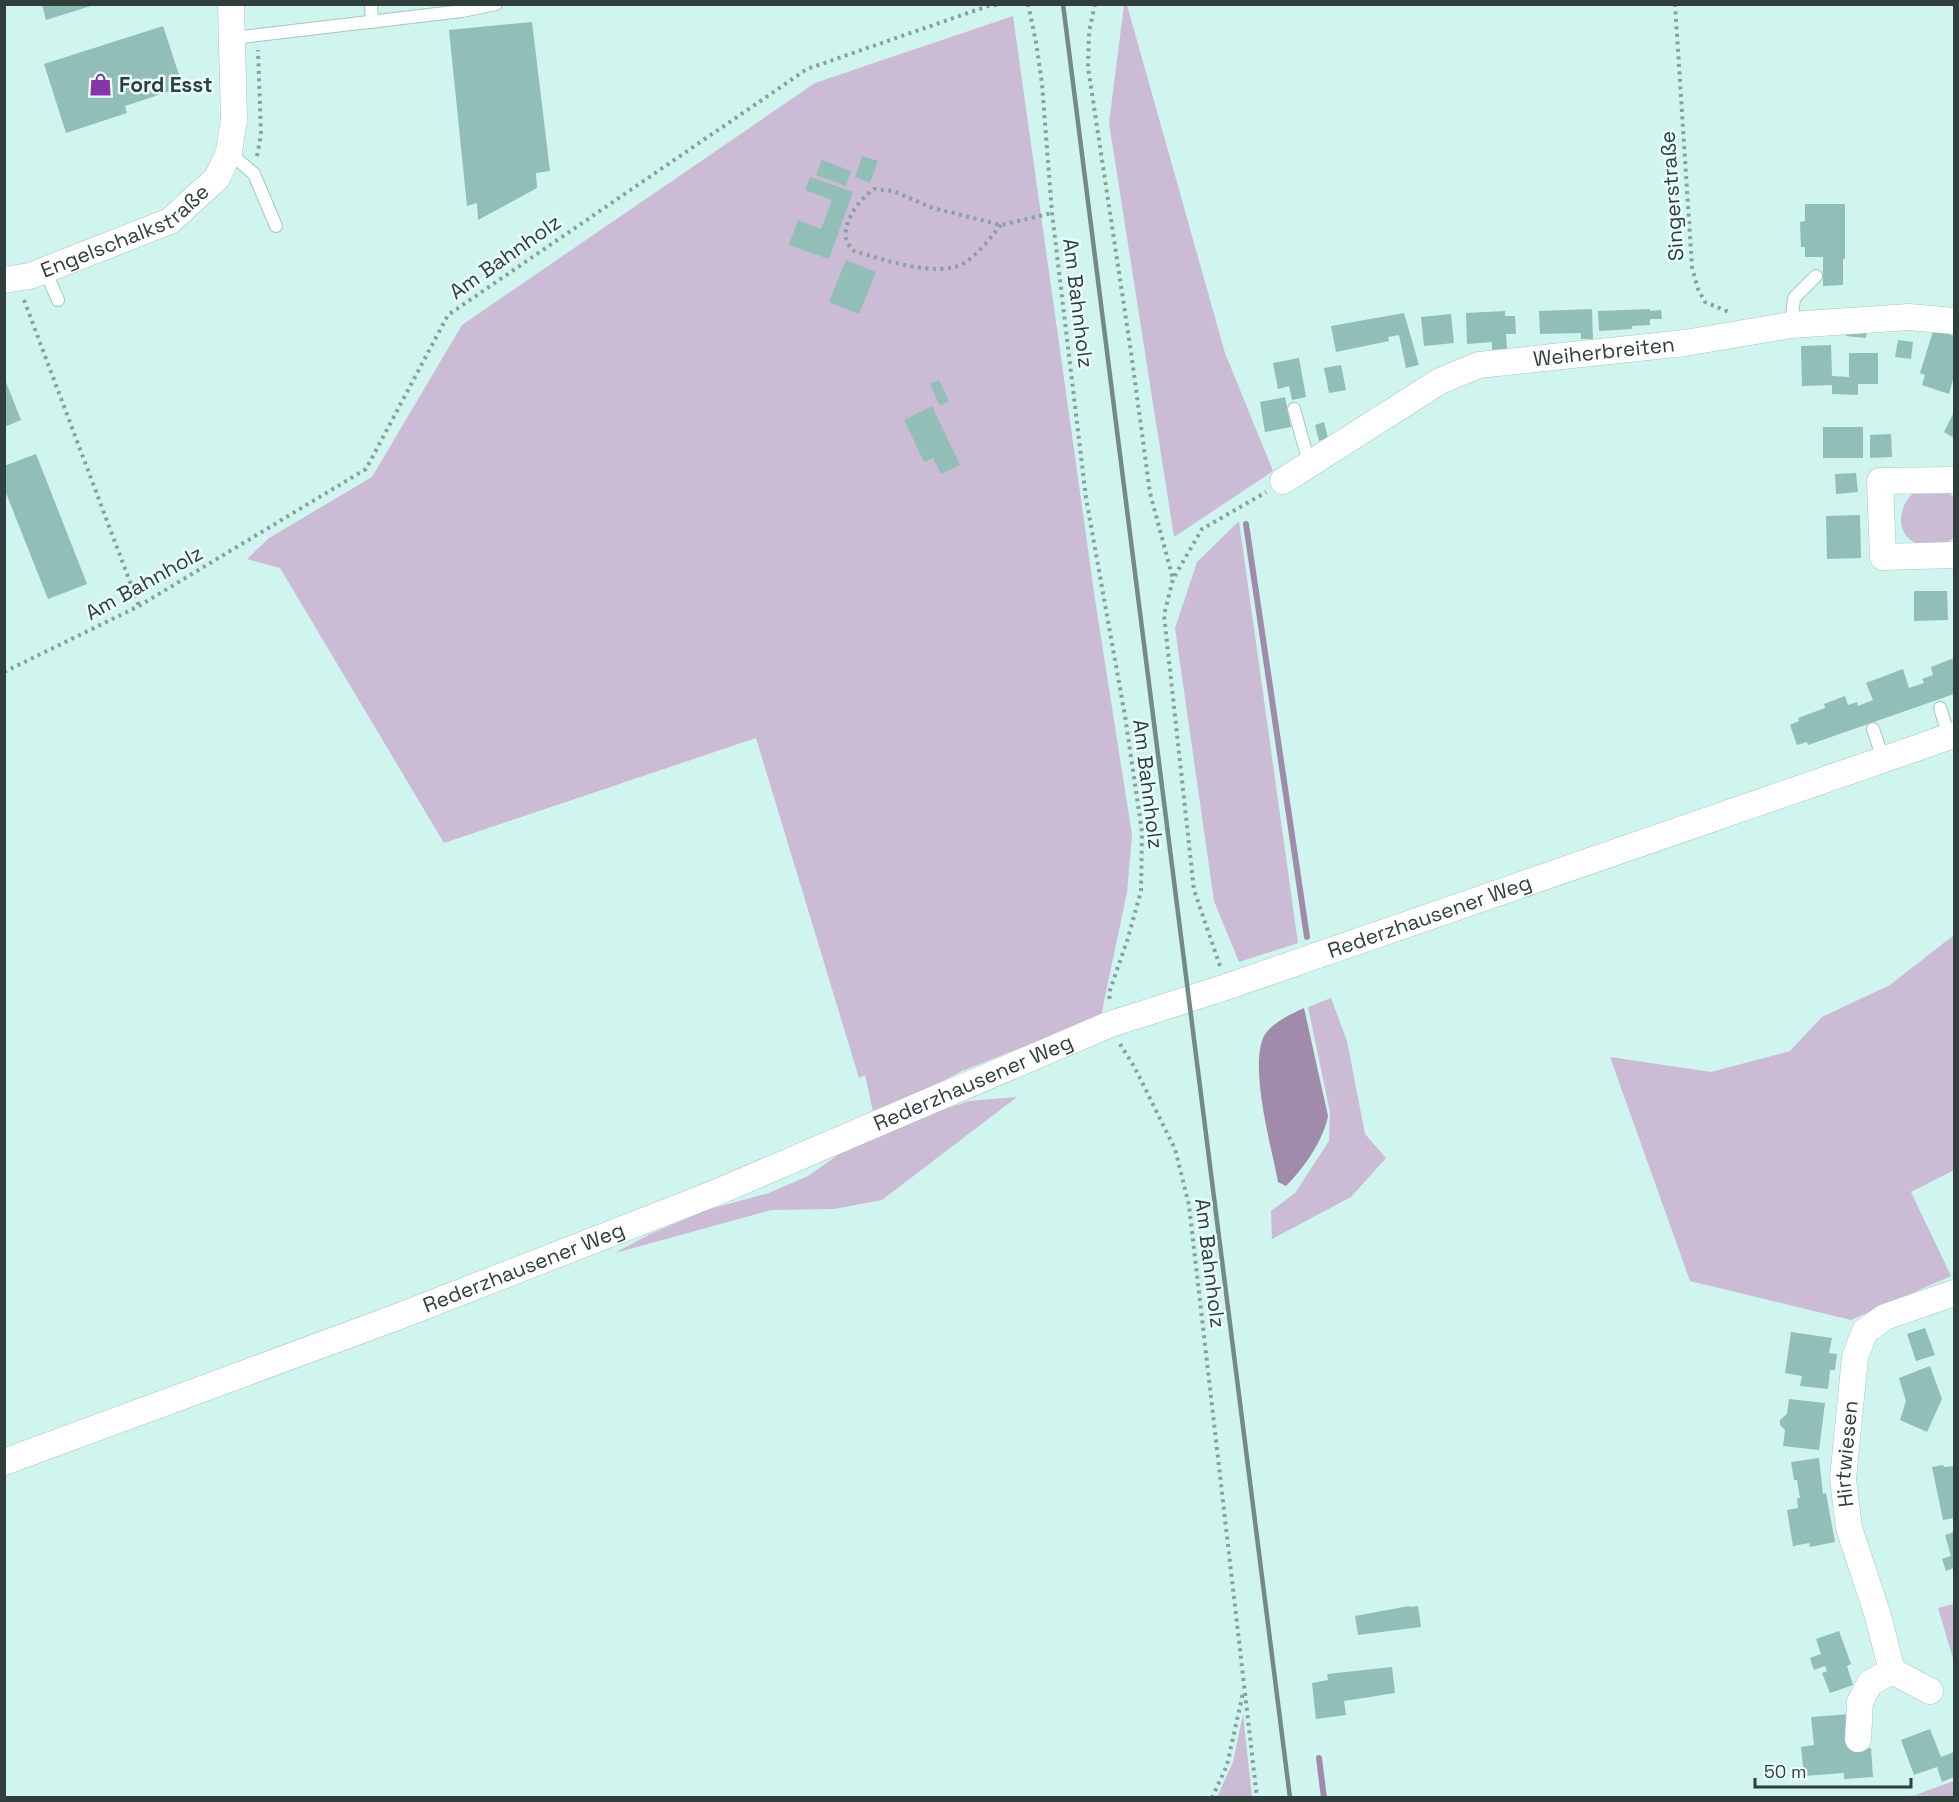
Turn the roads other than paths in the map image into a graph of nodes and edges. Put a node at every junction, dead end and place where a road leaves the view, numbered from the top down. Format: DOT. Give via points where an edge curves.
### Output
graph roads {
  1 [pos="231,4"];
  2 [pos="371,4"];
  3 [pos="496,4"];
  4 [pos="439,9"];
  5 [pos="372,22"];
  6 [pos="245,37"];
  7 [pos="229,152"];
  8 [pos="276,226"];
  9 [pos="38,273"];
  10 [pos="1816,276"];
  11 [pos="4,279"];
  12 [pos="58,300"];
  13 [pos="1954,321"];
  14 [pos="1791,325"];
  15 [pos="1294,409"];
  16 [pos="1309,463"];
  17 [pos="1954,480"];
  18 [pos="1283,481"];
  19 [pos="1954,555"];
  20 [pos="1940,708"];
  21 [pos="1873,729"];
  22 [pos="1952,736"];
  23 [pos="1883,759"];
  24 [pos="1954,1293"];
  25 [pos="4,1462"];
  26 [pos="1892,1671"];
  27 [pos="1930,1691"];
  28 [pos="1858,1739"];
  1 -- 6 [label="street, Engelschalkstraße"];
  2 -- 5 [label="lane"];
  3 -- 4 [label="lane"];
  4 -- 5 [label="lane"];
  5 -- 6 [label="lane"];
  6 -- 7 [label="street, Engelschalkstraße"];
  7 -- 8 [label="lane" via="254,174"];
  7 -- 9 [label="street, Engelschalkstraße" via="217,178 170,220"];
  9 -- 11 [label="street, Engelschalkstraße"];
  9 -- 12 [label="lane"];
  10 -- 14 [label="lane" via="1794,298"];
  13 -- 14 [label="street, Weiherbreiten" via="1909,317"];
  14 -- 16 [label="street, Weiherbreiten" via="1685,343 1479,365 1440,381"];
  15 -- 16 [label="lane"];
  16 -- 18 [label="street, Weiherbreiten"];
  17 -- 19 [label="street" via="1880,481 1883,557"];
  20 -- 22 [label="lane"];
  21 -- 23 [label="lane"];
  22 -- 23 [label="street, Rederzhausener Weg"];
  23 -- 25 [label="street, Rederzhausener Weg" via="1108,1025 704,1197 397,1317"];
  24 -- 26 [label="street, Hirtwiesen" via="1886,1317 1865,1330 1855,1357 1843,1479 1849,1528"];
  26 -- 27 [label="street"];
  26 -- 28 [label="street" via="1870,1683 1860,1702"];
}
